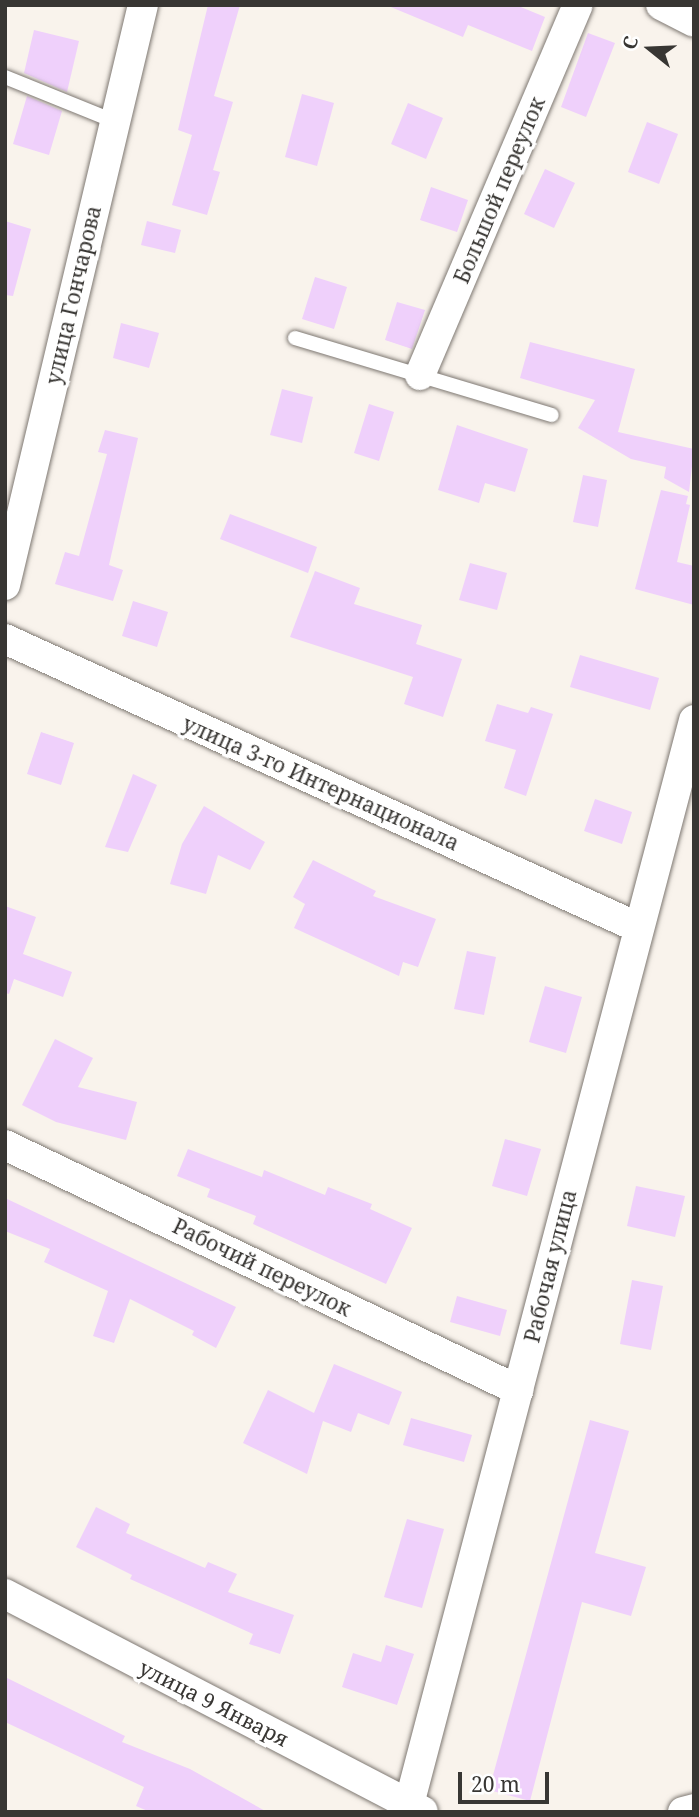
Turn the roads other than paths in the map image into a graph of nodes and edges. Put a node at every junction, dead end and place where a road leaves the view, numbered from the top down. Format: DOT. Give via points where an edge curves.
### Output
graph roads {
  1 [pos="144,5"];
  2 [pos="578,5"];
  3 [pos="661,5"];
  4 [pos="694,22"];
  5 [pos="5,77"];
  6 [pos="114,121"];
  7 [pos="295,338"];
  8 [pos="420,375"];
  9 [pos="552,415"];
  10 [pos="5,585"];
  11 [pos="5,639"];
  12 [pos="694,720"];
  13 [pos="637,927"];
  14 [pos="5,1145"];
  15 [pos="518,1390"];
  16 [pos="5,1594"];
  17 [pos="694,1808"];
  18 [pos="413,1809"];
  19 [pos="683,1812"];
  1 -- 6 [label="street, улица Гончарова"];
  2 -- 8 [label="street, Большой переулок"];
  3 -- 4 [label="street"];
  5 -- 6 [label="lane"];
  6 -- 10 [label="street, улица Гончарова"];
  7 -- 8 [label="lane"];
  8 -- 9 [label="lane"];
  11 -- 13 [label="street, улица 3-го Интернационала"];
  12 -- 13 [label="street, Рабочая улица"];
  13 -- 15 [label="street, Рабочая улица"];
  14 -- 15 [label="street, Рабочий переулок"];
  15 -- 18 [label="street, Рабочая улица"];
  16 -- 18 [label="street, улица 9 Января"];
  17 -- 19 [label="street"];
}
